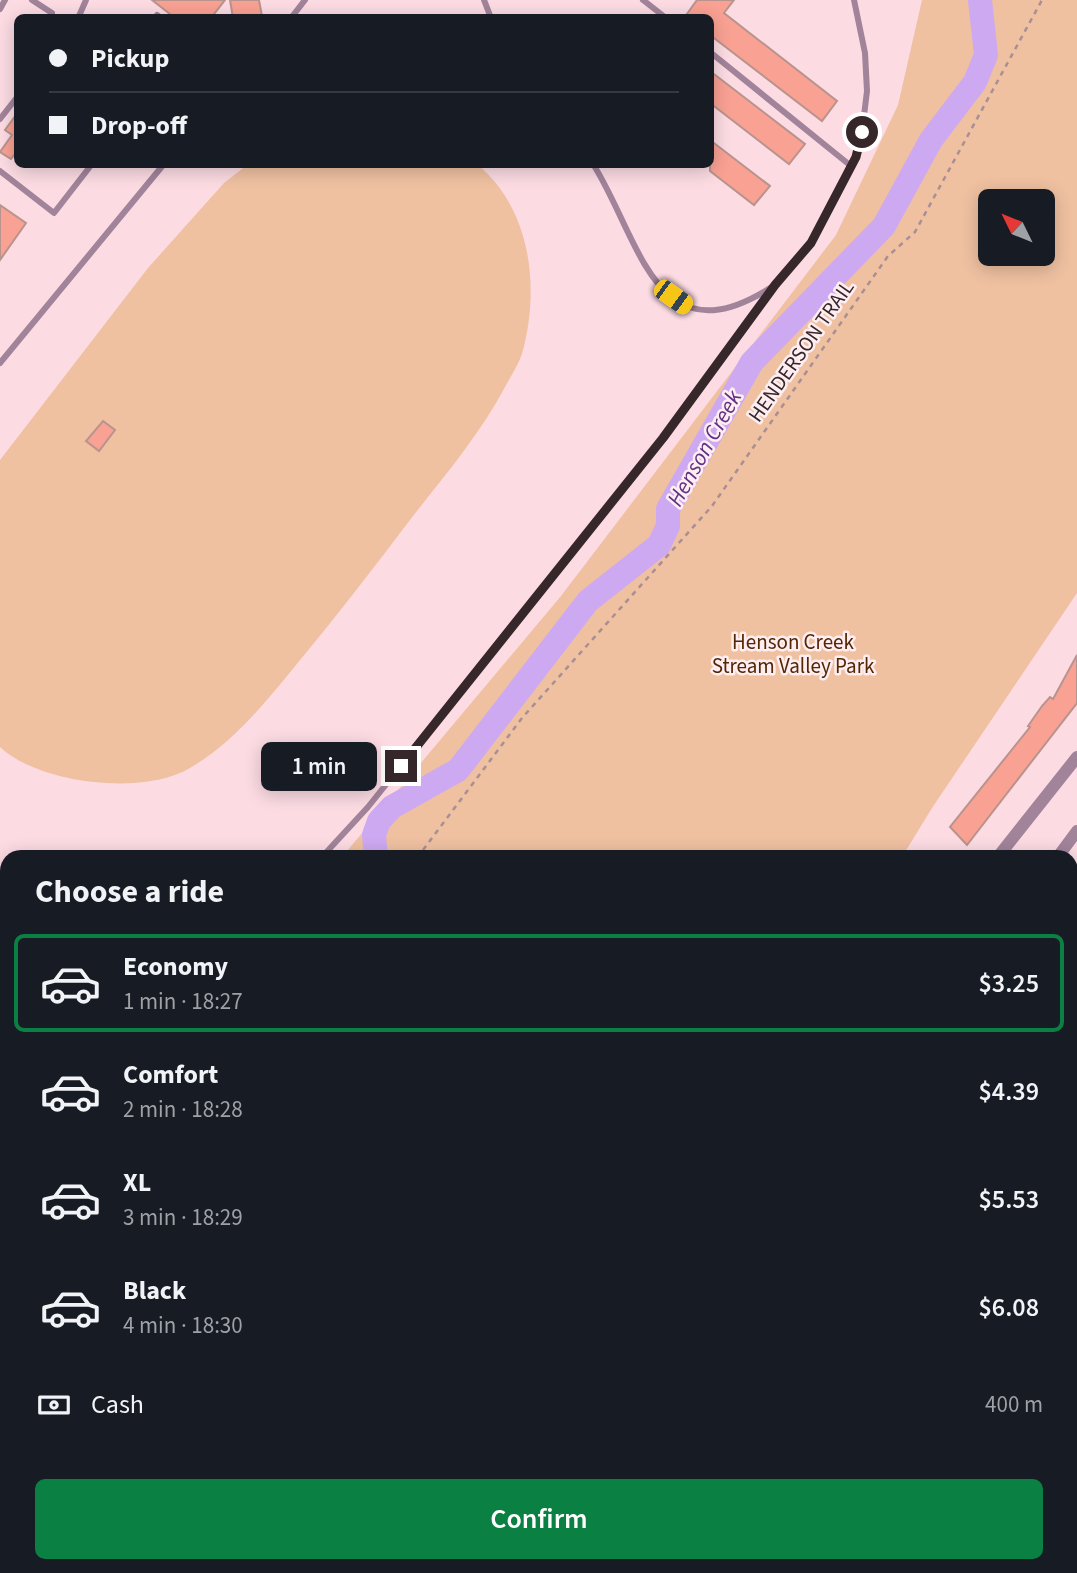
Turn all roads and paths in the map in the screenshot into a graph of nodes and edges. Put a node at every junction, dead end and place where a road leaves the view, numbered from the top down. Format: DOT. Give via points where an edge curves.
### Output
graph roads {
  1 [pos="5,0"];
  2 [pos="32,0"];
  3 [pos="305,0"];
  4 [pos="643,0"];
  5 [pos="853,0"];
  6 [pos="1042,0"];
  7 [pos="0,9"];
  8 [pos="52,13"];
  9 [pos="294,14"];
  10 [pos="661,14"];
  11 [pos="714,55"];
  12 [pos="14,101"];
  13 [pos="0,119"];
  14 [pos="851,166"];
  15 [pos="89,168"];
  16 [pos="161,168"];
  17 [pos="595,168"];
  18 [pos="0,171"];
  19 [pos="775,285"];
  20 [pos="0,363"];
  21 [pos="1077,757"];
  22 [pos="1077,831"];
  23 [pos="329,850"];
  24 [pos="423,850"];
  25 [pos="1004,850"];
  26 [pos="1063,850"];
  1 -- 7 [label="lane"];
  2 -- 8 [label="lane"];
  3 -- 9 [label="lane"];
  4 -- 10 [label="lane"];
  5 -- 14 [label="lane" via="865,53 867,91 862,132"];
  6 -- 24 [label="path, HENDERSON TRAIL" via="915,232 888,256 712,506 522,718"];
  11 -- 14 [label="lane"];
  12 -- 13 [label="lane"];
  14 -- 19 [label="lane" via="811,243"];
  15 -- 18 [label="lane" via="54,213"];
  16 -- 20 [label="lane"];
  17 -- 19 [label="lane" via="637,255 685,307 715,311"];
  19 -- 23 [label="lane" via="663,438 369,807"];
  21 -- 25 [label="street"];
  22 -- 26 [label="street"];
}
